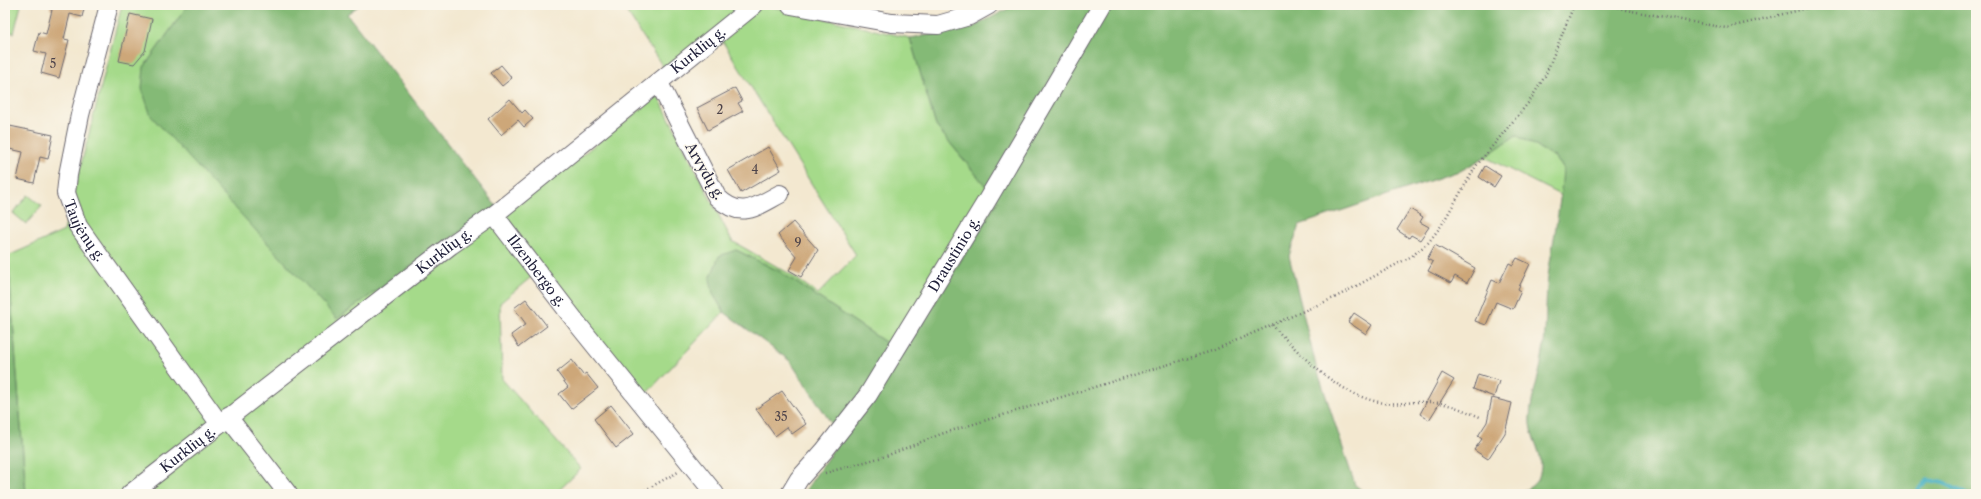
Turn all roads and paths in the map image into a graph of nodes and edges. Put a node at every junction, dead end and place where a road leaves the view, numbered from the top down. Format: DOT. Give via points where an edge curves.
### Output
graph roads {
  1 [pos="109,5"];
  2 [pos="754,5"];
  3 [pos="791,5"];
  4 [pos="989,5"];
  5 [pos="1102,5"];
  6 [pos="1574,5"];
  7 [pos="1610,5"];
  8 [pos="1820,5"];
  9 [pos="659,83"];
  10 [pos="780,194"];
  11 [pos="494,215"];
  12 [pos="1272,325"];
  13 [pos="1480,417"];
  14 [pos="224,420"];
  15 [pos="691,465"];
  16 [pos="795,487"];
  17 [pos="130,494"];
  18 [pos="288,494"];
  19 [pos="638,494"];
  20 [pos="715,494"];
  21 [pos="779,494"];
  1 -- 14 [label="street, Taujėnų g." via="80,115 66,193 78,226"];
  2 -- 9 [label="street, Kurklių g."];
  3 -- 4 [label="street" via="892,23 938,25 969,16"];
  5 -- 16 [label="street, Draustinio g." via="868,395"];
  6 -- 12 [label="path" via="1545,76 1528,102 1476,166 1441,226 1428,243 1412,256 1378,275"];
  7 -- 8 [label="path" via="1726,28"];
  9 -- 10 [label="street, Arvydų g." via="717,197 727,206 738,210 749,209"];
  9 -- 11 [label="street, Kurklių g."];
  11 -- 14 [label="street, Kurklių g."];
  11 -- 15 [label="street, Ilzenbergo g."];
  12 -- 13 [label="path" via="1302,356 1340,386 1357,394 1386,403 1443,404"];
  12 -- 16 [label="path" via="1212,351 942,434"];
  14 -- 17 [label="street, Kurklių g."];
  14 -- 18 [label="street, Taujėnų g."];
  15 -- 19 [label="path"];
  15 -- 20 [label="street, Ilzenbergo g."];
  16 -- 21 [label="street, Draustinio g."];
}
